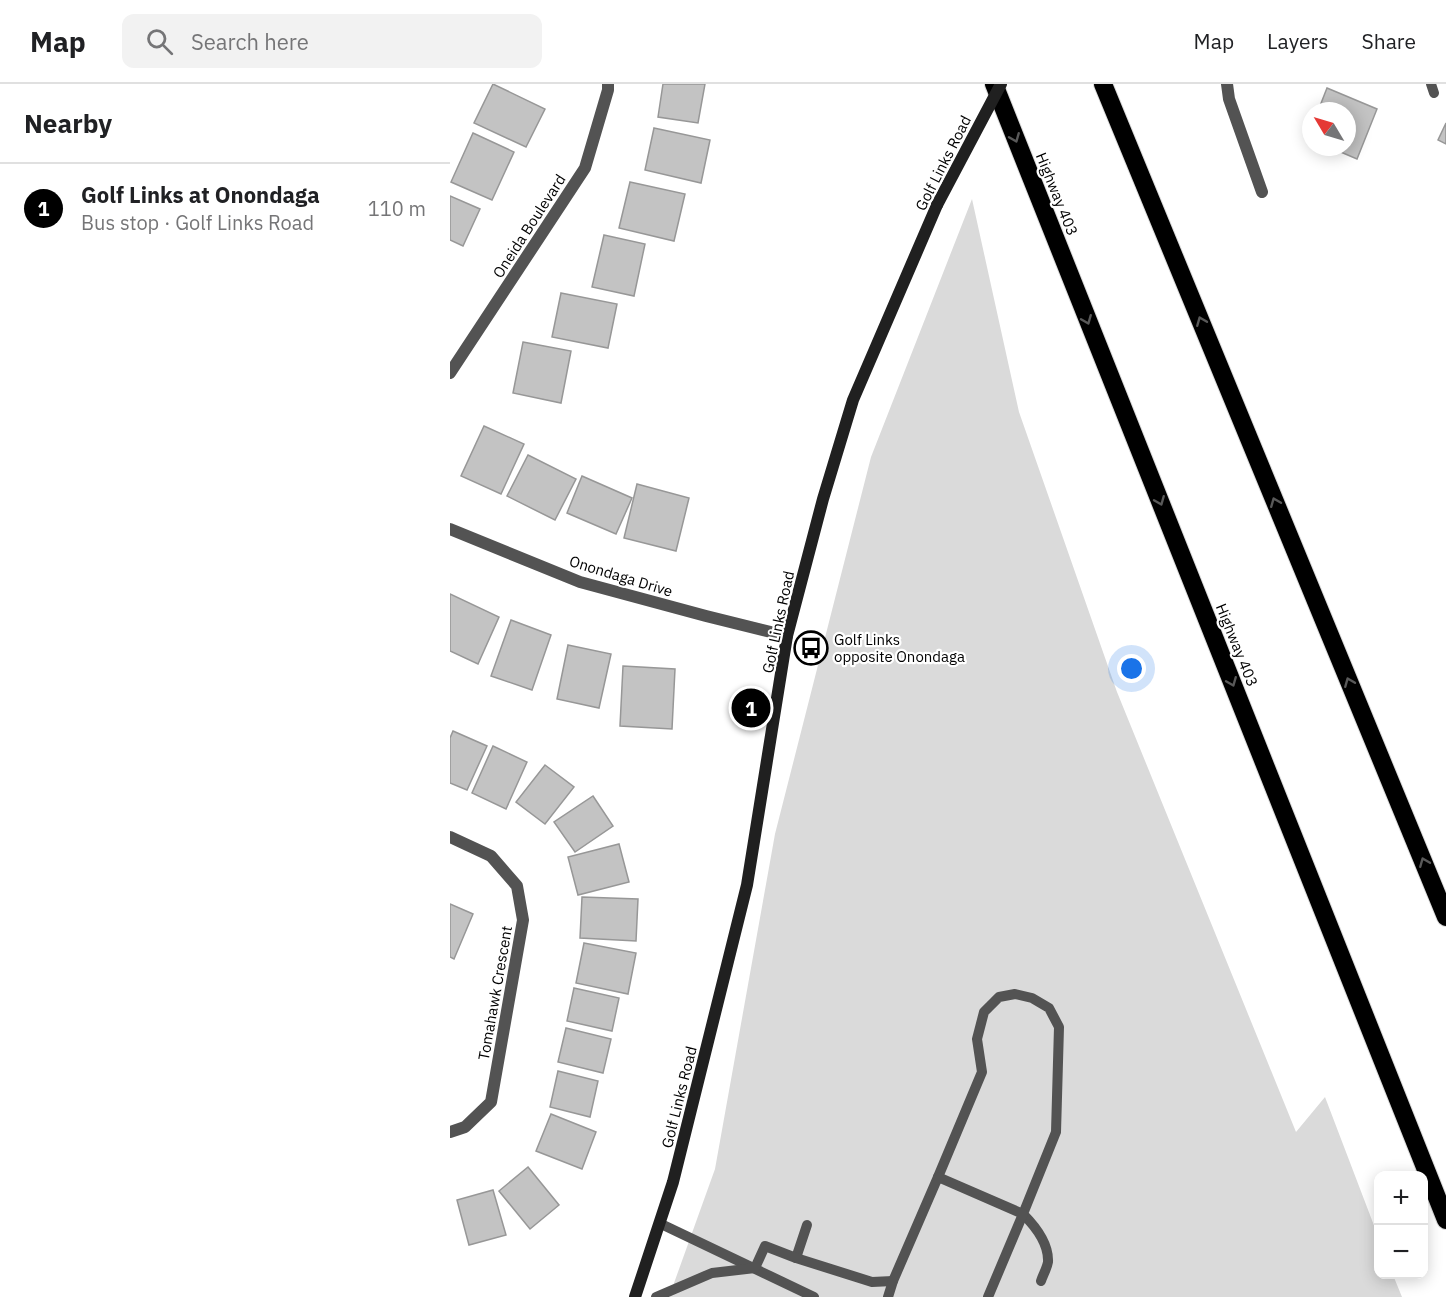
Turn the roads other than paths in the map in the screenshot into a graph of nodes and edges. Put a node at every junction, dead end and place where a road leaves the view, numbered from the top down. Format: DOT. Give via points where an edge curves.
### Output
graph roads {
  1 [pos="608,84"];
  2 [pos="994,84"];
  3 [pos="1001,84"];
  4 [pos="1104,84"];
  5 [pos="1227,84"];
  6 [pos="1263,192"];
  7 [pos="450,373"];
  8 [pos="450,530"];
  9 [pos="787,636"];
  10 [pos="450,837"];
  11 [pos="1446,916"];
  12 [pos="450,1132"];
  13 [pos="938,1177"];
  14 [pos="1023,1214"];
  15 [pos="1446,1220"];
  16 [pos="659,1223"];
  17 [pos="807,1225"];
  18 [pos="796,1258"];
  19 [pos="755,1268"];
  20 [pos="893,1281"];
  21 [pos="1041,1281"];
  22 [pos="635,1297"];
  23 [pos="656,1297"];
  24 [pos="814,1297"];
  25 [pos="888,1297"];
  26 [pos="988,1297"];
  1 -- 7 [label="street, Oneida Boulevard" via="585,168"];
  2 -- 15 [label="highway, Highway 403, one-way"];
  3 -- 9 [label="main road, Golf Links Road, bridge" via="937,205 854,400"];
  11 -- 4 [label="highway, one-way"];
  5 -- 6 [label="street"];
  8 -- 9 [label="street, Onondaga Drive" via="580,582"];
  9 -- 16 [label="main road, Golf Links Road" via="747,885 673,1182"];
  10 -- 12 [label="street, Tomahawk Crescent" via="491,856 517,886 523,920 490,1102 465,1127"];
  13 -- 14 [label="lane"];
  13 -- 14 [label="lane" via="982,1072 977,1039 984,1012 999,997 1015,994 1032,998 1049,1008 1059,1027 1056,1132"];
  13 -- 20 [label="lane"];
  14 -- 21 [label="lane" via="1044,1243 1048,1262"];
  14 -- 26 [label="lane"];
  16 -- 19 [label="lane"];
  16 -- 22 [label="main road, Golf Links Road"];
  17 -- 18 [label="lane"];
  18 -- 19 [label="lane" via="765,1246"];
  18 -- 20 [label="lane" via="872,1282"];
  19 -- 23 [label="lane" via="712,1273"];
  19 -- 24 [label="lane"];
  20 -- 25 [label="lane"];
}
